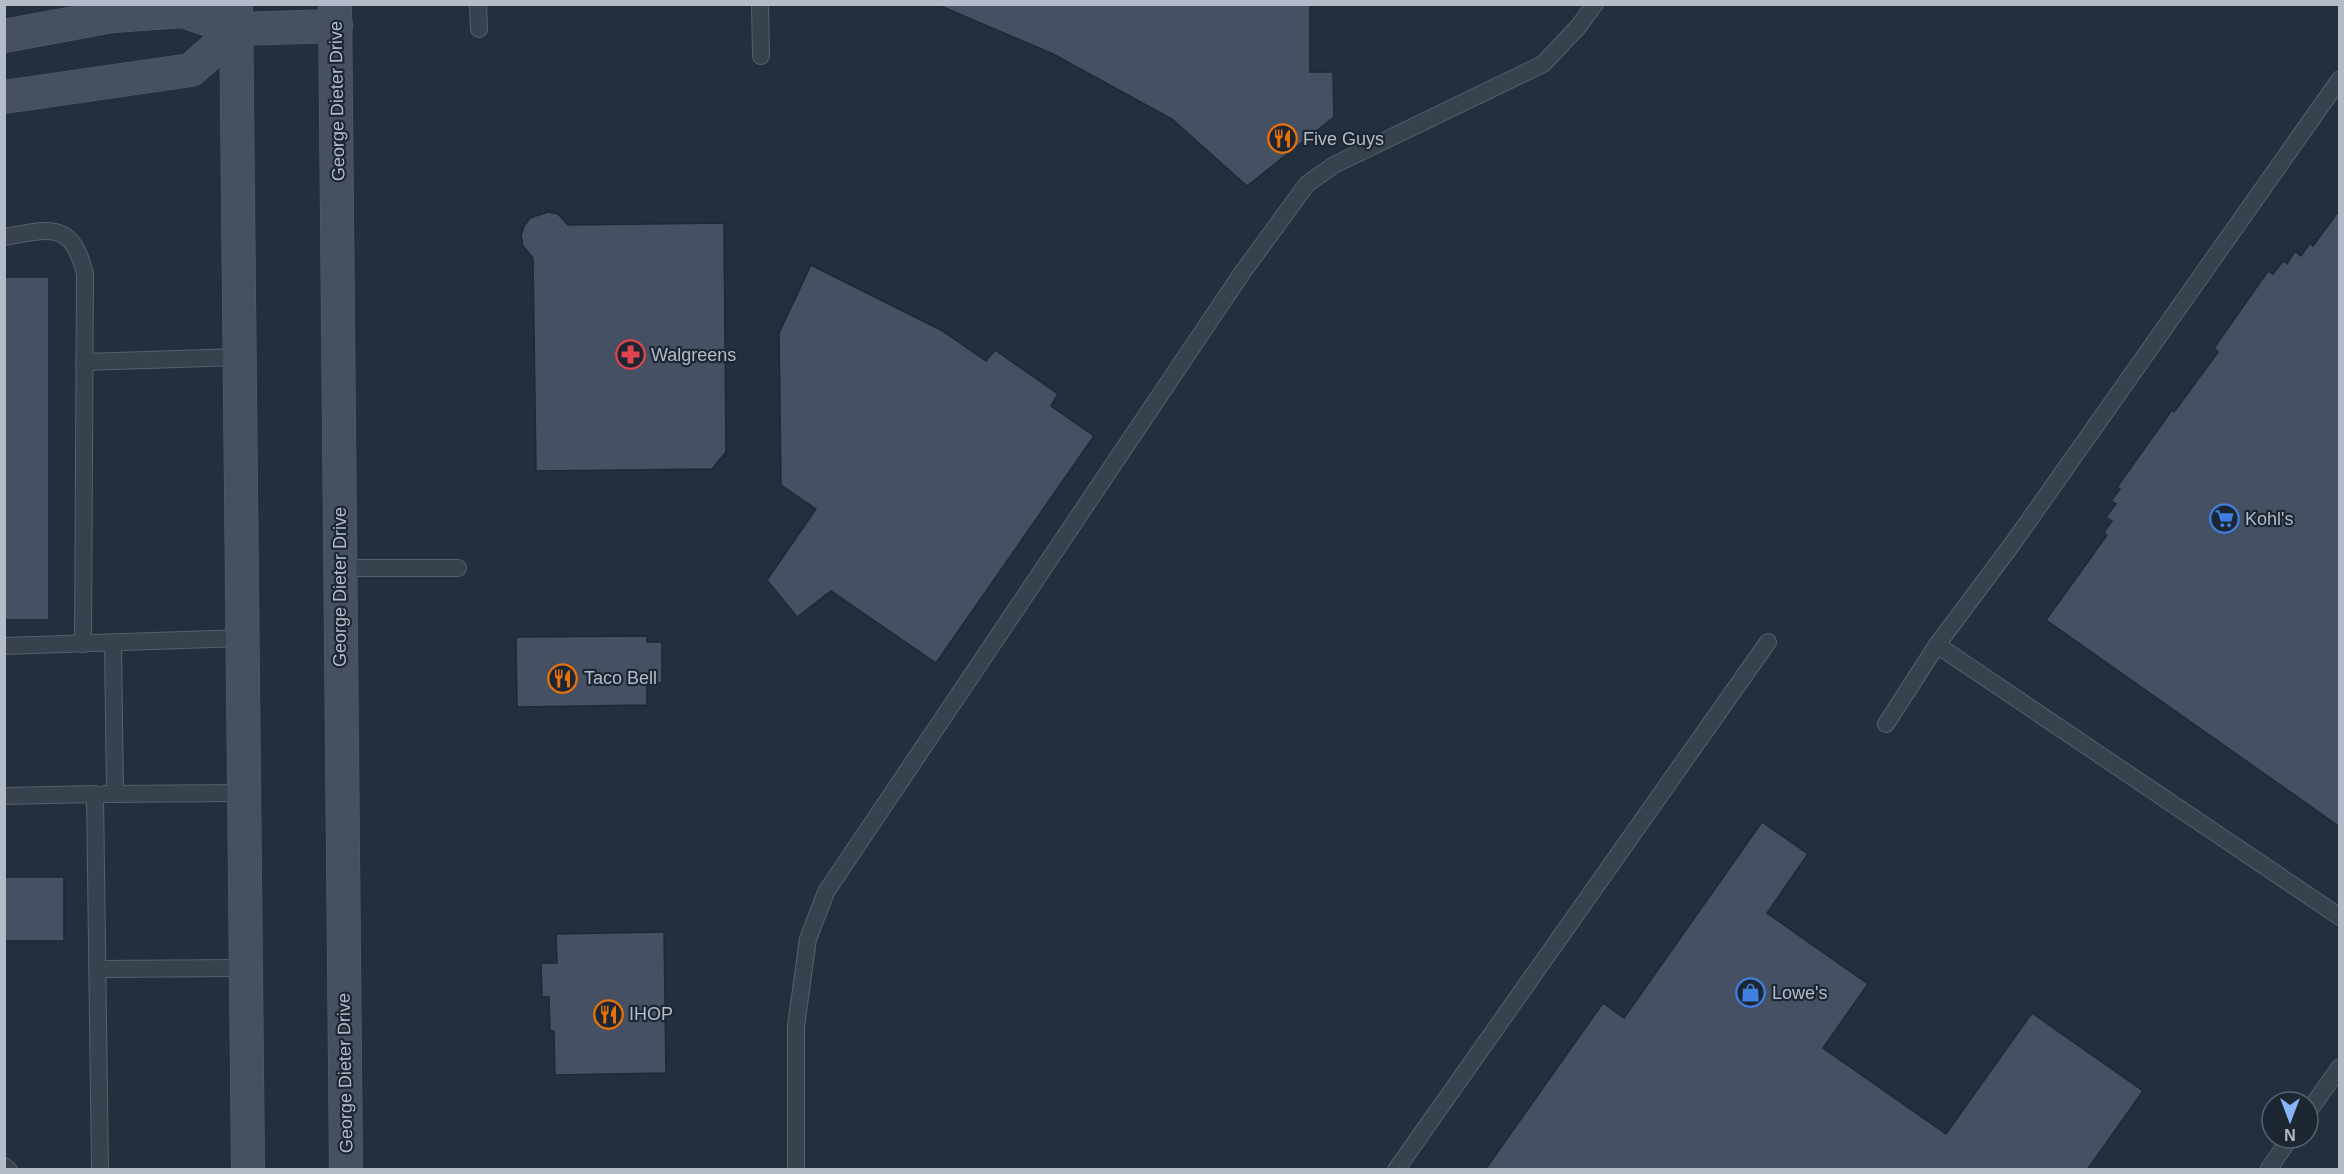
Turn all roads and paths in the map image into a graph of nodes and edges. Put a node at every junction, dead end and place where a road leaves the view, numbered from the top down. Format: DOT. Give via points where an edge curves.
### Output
graph roads {
  1 [pos="58,4"];
  2 [pos="478,4"];
  3 [pos="760,4"];
  4 [pos="1595,4"];
  5 [pos="336,15"];
  6 [pos="237,17"];
  7 [pos="4,28"];
  8 [pos="479,29"];
  9 [pos="4,36"];
  10 [pos="761,56"];
  11 [pos="2340,79"];
  12 [pos="4,97"];
  13 [pos="4,237"];
  14 [pos="240,357"];
  15 [pos="84,362"];
  16 [pos="340,568"];
  17 [pos="458,568"];
  18 [pos="243,638"];
  19 [pos="113,642"];
  20 [pos="1768,642"];
  21 [pos="83,644"];
  22 [pos="1937,645"];
  23 [pos="4,646"];
  24 [pos="1886,724"];
  25 [pos="244,793"];
  26 [pos="95,794"];
  27 [pos="115,794"];
  28 [pos="4,796"];
  29 [pos="2340,918"];
  30 [pos="246,968"];
  31 [pos="98,969"];
  32 [pos="2340,1067"];
  33 [pos="2320,1095"];
  34 [pos="2282,1150"];
  35 [pos="4,1166"];
  36 [pos="9,1170"];
  37 [pos="100,1170"];
  38 [pos="248,1170"];
  39 [pos="346,1170"];
  40 [pos="796,1170"];
  41 [pos="1396,1170"];
  42 [pos="2268,1170"];
  1 -- 7 [label="main road"];
  2 -- 8 [label="lane"];
  3 -- 10 [label="lane"];
  4 -- 40 [label="lane" via="1543,64 1334,165 1308,184 1242,273 826,892 808,939 796,1026"];
  5 -- 6 [label="main road"];
  5 -- 16 [label="main road, George Dieter Drive"];
  6 -- 9 [label="main road" via="183,11 112,16"];
  6 -- 12 [label="main road" via="191,70"];
  6 -- 14 [label="main road"];
  11 -- 22 [label="lane"];
  13 -- 15 [label="lane" via="50,229 63,235 79,251 85,274"];
  14 -- 15 [label="lane"];
  14 -- 18 [label="main road"];
  15 -- 21 [label="lane"];
  16 -- 17 [label="lane"];
  16 -- 39 [label="main road, George Dieter Drive"];
  18 -- 19 [label="lane"];
  18 -- 25 [label="main road"];
  19 -- 21 [label="lane"];
  19 -- 27 [label="lane"];
  20 -- 41 [label="lane"];
  21 -- 23 [label="lane"];
  22 -- 24 [label="lane"];
  22 -- 29 [label="lane"];
  25 -- 27 [label="lane"];
  25 -- 30 [label="main road"];
  26 -- 27 [label="lane"];
  26 -- 28 [label="lane"];
  26 -- 31 [label="lane"];
  30 -- 31 [label="lane"];
  30 -- 38 [label="main road"];
  31 -- 37 [label="lane"];
  32 -- 33 [label="lane"];
  34 -- 42 [label="lane"];
  35 -- 36 [label="lane"];
}
